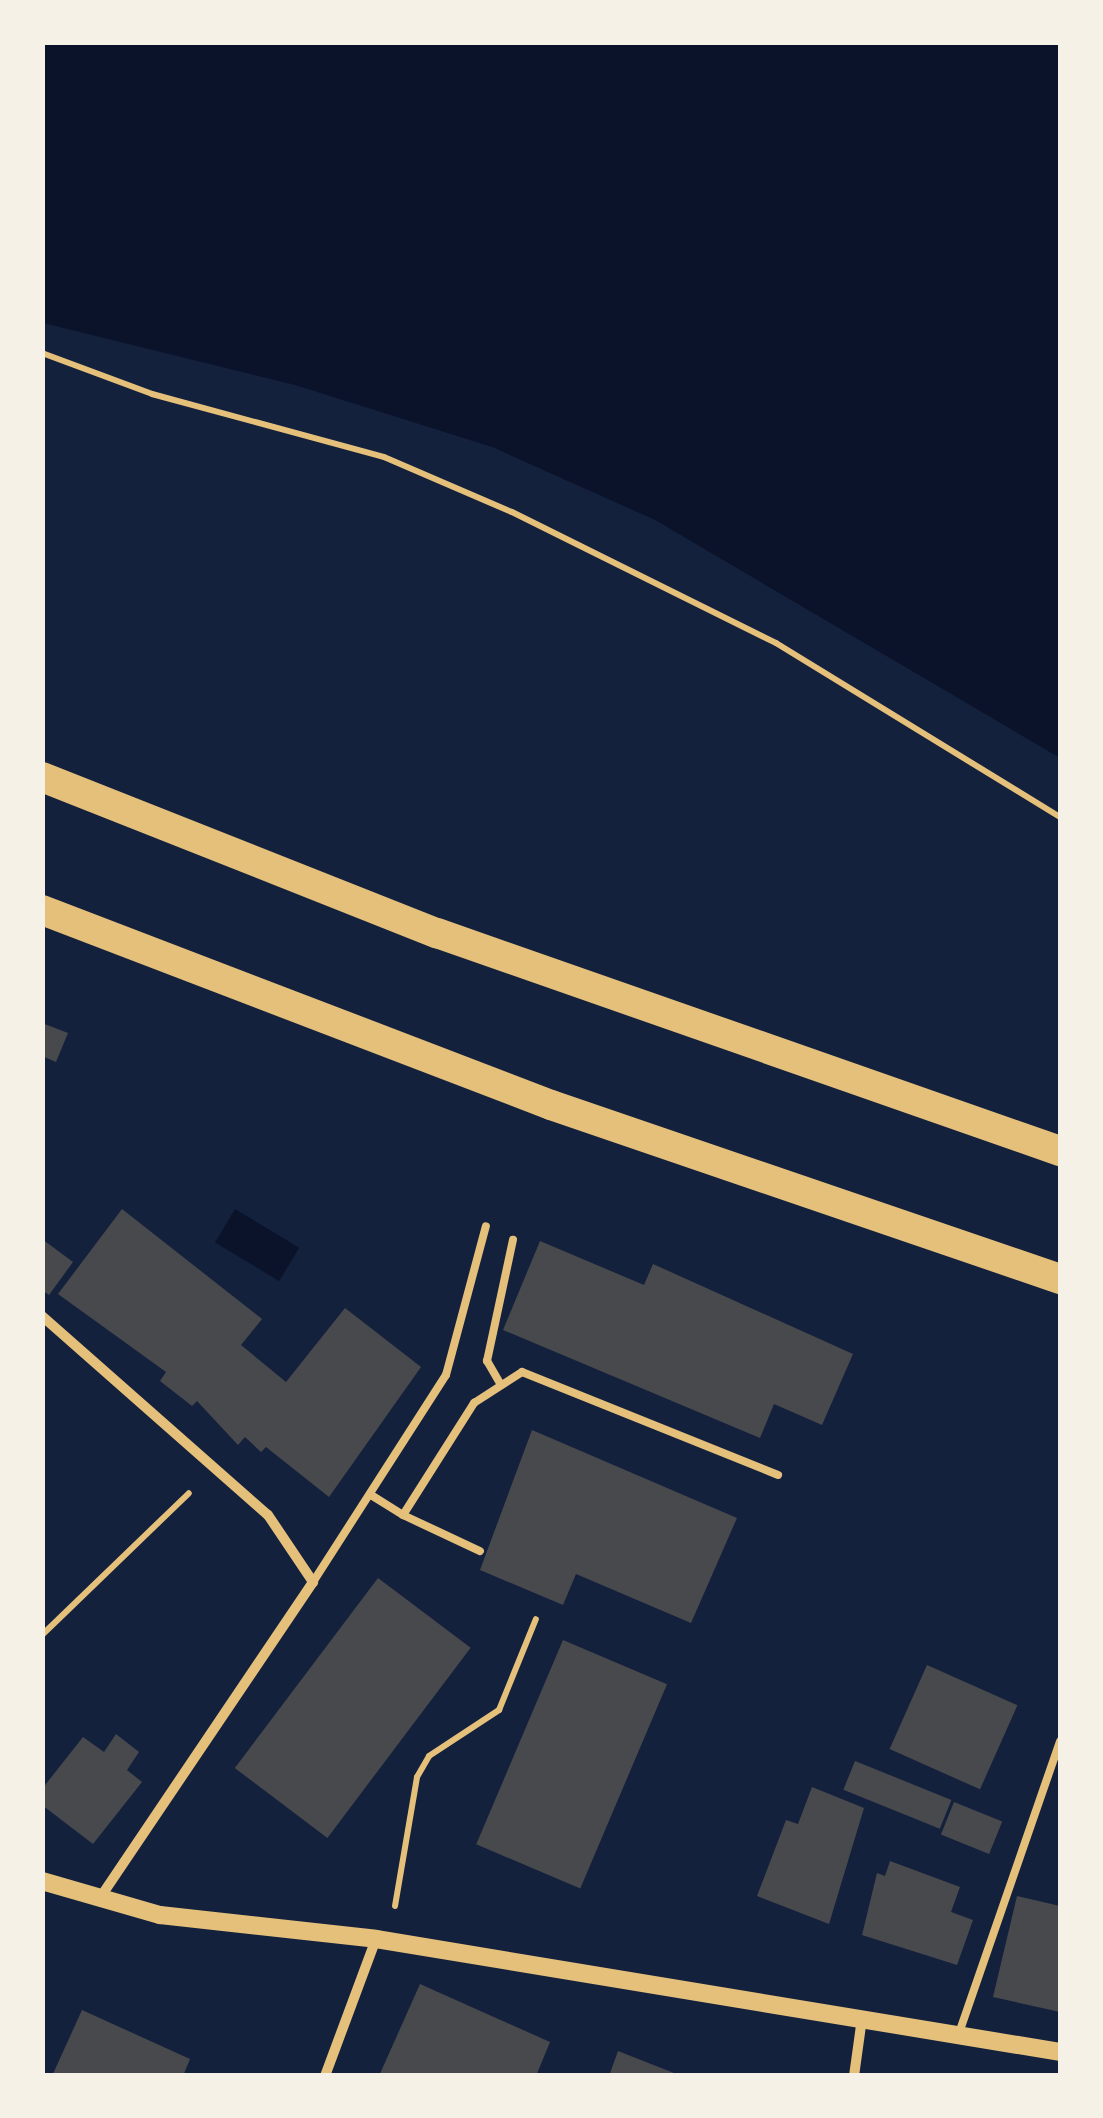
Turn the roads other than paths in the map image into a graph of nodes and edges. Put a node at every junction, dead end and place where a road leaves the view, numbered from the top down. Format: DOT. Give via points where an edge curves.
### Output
graph roads {
  1 [pos="42,776"];
  2 [pos="42,910"];
  3 [pos="1060,1151"];
  4 [pos="486,1226"];
  5 [pos="513,1240"];
  6 [pos="1060,1279"];
  7 [pos="42,1316"];
  8 [pos="500,1385"];
  9 [pos="778,1475"];
  10 [pos="371,1495"];
  11 [pos="403,1515"];
  12 [pos="480,1550"];
  13 [pos="313,1582"];
  14 [pos="1060,1742"];
  15 [pos="42,1882"];
  16 [pos="99,1900"];
  17 [pos="383,1941"];
  18 [pos="862,2018"];
  19 [pos="958,2038"];
  20 [pos="1060,2052"];
  21 [pos="325,2076"];
  22 [pos="854,2076"];
  1 -- 3 [label="highway" via="437,933"];
  2 -- 6 [label="highway" via="552,1105"];
  4 -- 10 [label="lane" via="446,1375"];
  5 -- 8 [label="lane" via="487,1361"];
  7 -- 13 [label="street" via="268,1515"];
  8 -- 9 [label="lane" via="522,1372"];
  8 -- 11 [label="lane" via="474,1403"];
  10 -- 11 [label="lane"];
  10 -- 13 [label="lane"];
  11 -- 12 [label="lane"];
  13 -- 16 [label="street"];
  14 -- 19 [label="lane"];
  15 -- 16 [label="street"];
  16 -- 17 [label="street"];
  17 -- 18 [label="street"];
  17 -- 21 [label="street"];
  18 -- 19 [label="street"];
  18 -- 22 [label="street"];
  19 -- 20 [label="street"];
}
